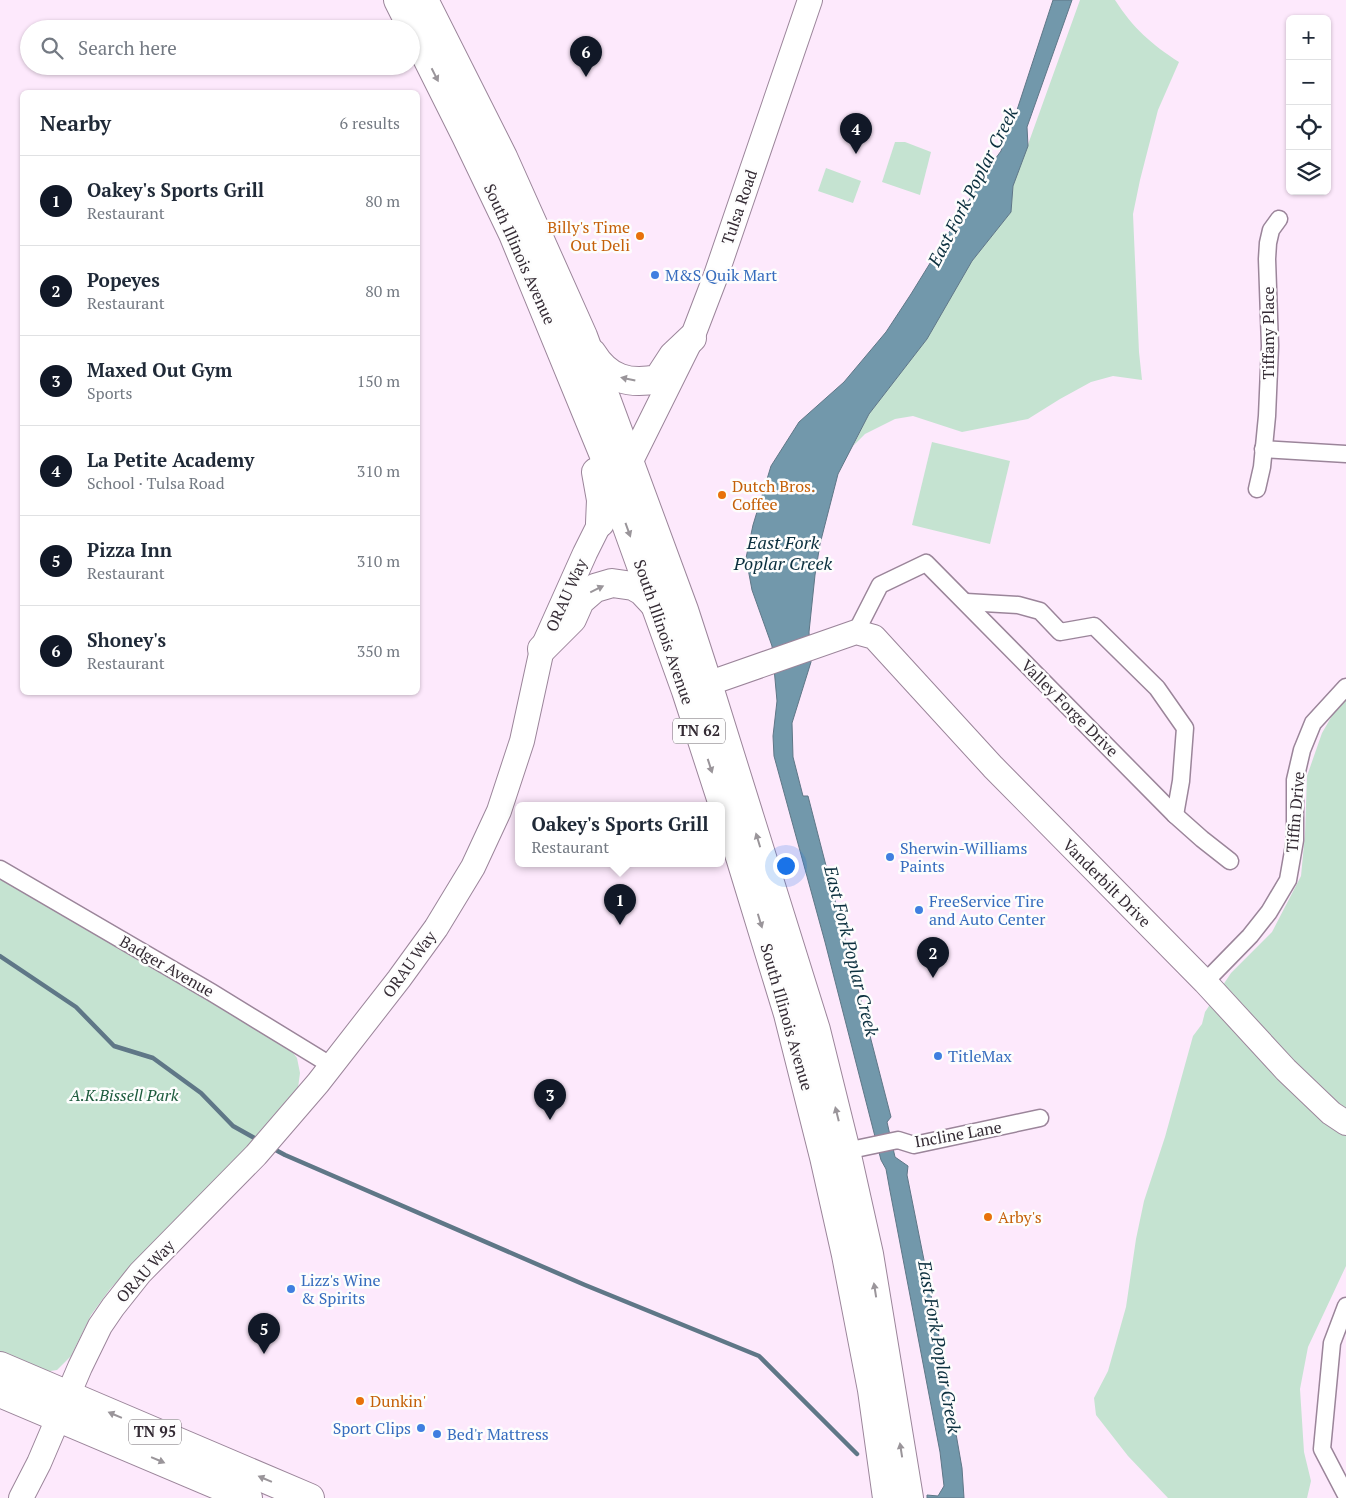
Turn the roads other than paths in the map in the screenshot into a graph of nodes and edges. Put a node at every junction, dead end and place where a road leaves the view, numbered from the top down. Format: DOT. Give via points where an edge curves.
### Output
graph roads {
  1 [pos="398,0"];
  2 [pos="424,0"];
  3 [pos="810,0"];
  4 [pos="408,20"];
  5 [pos="420,44"];
  6 [pos="1279,219"];
  7 [pos="513,234"];
  8 [pos="583,336"];
  9 [pos="692,338"];
  10 [pos="1263,449"];
  11 [pos="1346,454"];
  12 [pos="630,462"];
  13 [pos="1257,489"];
  14 [pos="616,493"];
  15 [pos="600,523"];
  16 [pos="966,602"];
  17 [pos="656,606"];
  18 [pos="865,634"];
  19 [pos="542,649"];
  20 [pos="1346,687"];
  21 [pos="697,688"];
  22 [pos="1175,814"];
  23 [pos="1230,861"];
  24 [pos="0,868"];
  25 [pos="1205,982"];
  26 [pos="332,1066"];
  27 [pos="1040,1118"];
  28 [pos="1346,1123"];
  29 [pos="855,1149"];
  30 [pos="1346,1306"];
  31 [pos="0,1366"];
  32 [pos="0,1393"];
  33 [pos="63,1406"];
  34 [pos="1346,1494"];
  35 [pos="239,1495"];
  36 [pos="21,1498"];
  37 [pos="310,1498"];
  38 [pos="887,1498"];
  39 [pos="909,1498"];
  1 -- 4 [label="highway, South Illinois Avenue / TN 62, one-way"];
  2 -- 8 [label="highway, South Illinois Avenue / TN 62" via="503,157"];
  3 -- 9 [label="street, Tulsa Road" via="716,278"];
  5 -- 7 [label="highway, South Illinois Avenue / TN 62, one-way"];
  6 -- 10 [label="street, Tiffany Place" via="1271,230 1267,259 1270,346"];
  7 -- 14 [label="highway, South Illinois Avenue / TN 62" via="600,443"];
  7 -- 15 [label="highway" via="544,334 597,473"];
  9 -- 8 [label="highway, one-way" via="673,356 658,379 642,382 609,374"];
  8 -- 12 [label="highway, South Illinois Avenue / TN 62"];
  9 -- 12 [label="street, Tulsa Road"];
  10 -- 11 [label="street"];
  10 -- 13 [label="street, Tiffany Place"];
  12 -- 14 [label="street, ORAU Way"];
  12 -- 21 [label="highway, South Illinois Avenue / TN 62" via="684,610"];
  14 -- 15 [label="street, ORAU Way"];
  14 -- 17 [label="highway, South Illinois Avenue / TN 62, one-way"];
  15 -- 19 [label="street, ORAU Way"];
  16 -- 18 [label="street, Valley Forge Drive" via="926,563 880,584"];
  16 -- 22 [label="street, Valley Forge Drive"];
  16 -- 22 [label="street" via="1018,605 1040,611 1060,632 1094,626 1157,688 1185,728"];
  19 -- 17 [label="highway, one-way" via="572,619 580,601 594,588 612,583 633,586"];
  17 -- 21 [label="highway, South Illinois Avenue / TN 62"];
  18 -- 21 [label="street" via="817,645"];
  18 -- 25 [label="street, Vanderbilt Drive"];
  19 -- 26 [label="street, ORAU Way" via="522,741 499,810 473,867 436,928"];
  20 -- 25 [label="street, Tiffin Drive" via="1313,723 1302,750 1295,780 1295,840 1288,880 1250,936"];
  29 -- 21 [label="highway, South Illinois Avenue / TN 62, one-way"];
  21 -- 38 [label="highway, South Illinois Avenue / TN 62, one-way" via="740,857 788,1014 817,1129 872,1390"];
  22 -- 23 [label="street, Valley Forge Drive"];
  24 -- 26 [label="street, Badger Avenue"];
  25 -- 28 [label="street, Vanderbilt Drive" via="1286,1070"];
  26 -- 33 [label="street, ORAU Way" via="263,1147 140,1273 113,1307 100,1326"];
  27 -- 29 [label="street, Incline Lane" via="914,1145 898,1140"];
  39 -- 29 [label="highway, South Illinois Avenue / TN 62, one-way"];
  30 -- 34 [label="street" via="1332,1343 1322,1449"];
  31 -- 33 [label="highway, TN 95"];
  32 -- 33 [label="highway, TN 95"];
  33 -- 35 [label="highway, TN 95, one-way"];
  33 -- 36 [label="street, ORAU Way"];
  37 -- 33 [label="highway, TN 95, one-way"];
}
